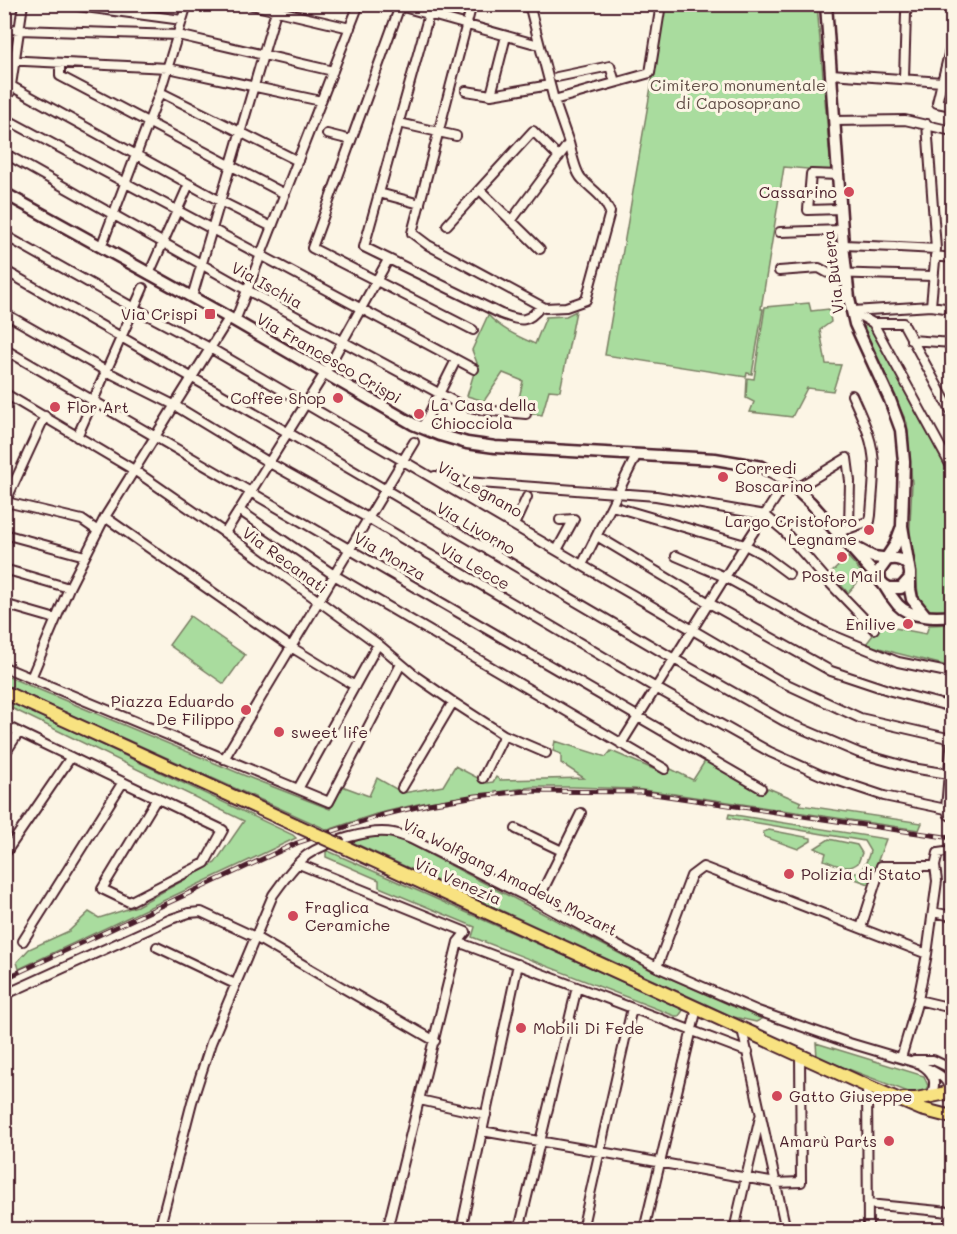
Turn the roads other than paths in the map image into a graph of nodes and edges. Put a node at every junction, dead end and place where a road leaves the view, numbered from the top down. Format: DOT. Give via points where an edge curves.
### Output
graph roads {
  1 [pos="23,4"];
  2 [pos="63,4"];
  3 [pos="187,4"];
  4 [pos="248,4"];
  5 [pos="359,4"];
  6 [pos="472,4"];
  7 [pos="515,4"];
  8 [pos="661,4"];
  9 [pos="826,4"];
  10 [pos="909,4"];
  11 [pos="398,5"];
  12 [pos="530,6"];
  13 [pos="277,8"];
  14 [pos="429,14"];
  15 [pos="182,20"];
  16 [pos="467,25"];
  17 [pos="4,28"];
  18 [pos="350,28"];
  19 [pos="19,30"];
  20 [pos="178,35"];
  21 [pos="506,36"];
  22 [pos="952,42"];
  23 [pos="539,45"];
  24 [pos="263,55"];
  25 [pos="4,60"];
  26 [pos="15,61"];
  27 [pos="60,63"];
  28 [pos="168,68"];
  29 [pos="333,70"];
  30 [pos="831,74"];
  31 [pos="557,77"];
  32 [pos="904,78"];
  33 [pos="615,82"];
  34 [pos="942,82"];
  35 [pos="550,85"];
  36 [pos="254,86"];
  37 [pos="9,90"];
  38 [pos="466,91"];
  39 [pos="160,92"];
  40 [pos="491,95"];
  41 [pos="554,100"];
  42 [pos="321,101"];
  43 [pos="952,106"];
  44 [pos="834,121"];
  45 [pos="6,123"];
  46 [pos="399,123"];
  47 [pos="148,124"];
  48 [pos="927,124"];
  49 [pos="241,131"];
  50 [pos="952,131"];
  51 [pos="439,132"];
  52 [pos="327,134"];
  53 [pos="456,136"];
  54 [pos="351,140"];
  55 [pos="569,143"];
  56 [pos="4,153"];
  57 [pos="136,155"];
  58 [pos="559,157"];
  59 [pos="298,161"];
  60 [pos="231,165"];
  61 [pos="839,175"];
  62 [pos="126,183"];
  63 [pos="189,184"];
  64 [pos="480,190"];
  65 [pos="379,193"];
  66 [pos="4,194"];
  67 [pos="285,194"];
  68 [pos="220,201"];
  69 [pos="420,204"];
  70 [pos="841,209"];
  71 [pos="177,211"];
  72 [pos="113,215"];
  73 [pos="511,221"];
  74 [pos="447,225"];
  75 [pos="272,227"];
  76 [pos="211,230"];
  77 [pos="842,230"];
  78 [pos="780,232"];
  79 [pos="4,234"];
  80 [pos="163,243"];
  81 [pos="843,245"];
  82 [pos="101,247"];
  83 [pos="540,249"];
  84 [pos="935,252"];
  85 [pos="261,256"];
  86 [pos="952,258"];
  87 [pos="388,260"];
  88 [pos="201,264"];
  89 [pos="4,270"];
  90 [pos="779,271"];
  91 [pos="846,273"];
  92 [pos="149,274"];
  93 [pos="933,276"];
  94 [pos="376,280"];
  95 [pos="143,288"];
  96 [pos="247,290"];
  97 [pos="192,297"];
  98 [pos="932,306"];
  99 [pos="543,307"];
  100 [pos="134,308"];
  101 [pos="362,308"];
  102 [pos="952,309"];
  103 [pos="852,311"];
  104 [pos="4,313"];
  105 [pos="232,319"];
  106 [pos="873,323"];
  107 [pos="474,330"];
  108 [pos="121,337"];
  109 [pos="911,340"];
  110 [pos="342,342"];
  111 [pos="952,343"];
  112 [pos="210,348"];
  113 [pos="4,349"];
  114 [pos="456,360"];
  115 [pos="474,369"];
  116 [pos="106,371"];
  117 [pos="325,373"];
  118 [pos="192,377"];
  119 [pos="4,393"];
  120 [pos="440,394"];
  121 [pos="852,395"];
  122 [pos="93,401"];
  123 [pos="304,404"];
  124 [pos="174,405"];
  125 [pos="952,413"];
  126 [pos="526,414"];
  127 [pos="45,416"];
  128 [pos="422,428"];
  129 [pos="287,432"];
  130 [pos="77,437"];
  131 [pos="154,437"];
  132 [pos="414,442"];
  133 [pos="636,456"];
  134 [pos="403,460"];
  135 [pos="268,462"];
  136 [pos="952,468"];
  137 [pos="134,470"];
  138 [pos="430,475"];
  139 [pos="796,489"];
  140 [pos="385,490"];
  141 [pos="250,491"];
  142 [pos="619,493"];
  143 [pos="777,496"];
  144 [pos="526,497"];
  145 [pos="5,503"];
  146 [pos="612,506"];
  147 [pos="239,510"];
  148 [pos="765,515"];
  149 [pos="105,517"];
  150 [pos="368,518"];
  151 [pos="560,520"];
  152 [pos="514,525"];
  153 [pos="902,526"];
  154 [pos="98,531"];
  155 [pos="844,531"];
  156 [pos="225,533"];
  157 [pos="4,534"];
  158 [pos="597,536"];
  159 [pos="745,545"];
  160 [pos="851,546"];
  161 [pos="350,548"];
  162 [pos="557,550"];
  163 [pos="85,556"];
  164 [pos="676,556"];
  165 [pos="886,560"];
  166 [pos="582,565"];
  167 [pos="909,567"];
  168 [pos="4,569"];
  169 [pos="789,574"];
  170 [pos="334,575"];
  171 [pos="725,577"];
  172 [pos="909,579"];
  173 [pos="882,583"];
  174 [pos="69,588"];
  175 [pos="318,602"];
  176 [pos="709,603"];
  177 [pos="4,604"];
  178 [pos="925,615"];
  179 [pos="952,615"];
  180 [pos="56,619"];
  181 [pos="692,629"];
  182 [pos="874,629"];
  183 [pos="378,644"];
  184 [pos="291,647"];
  185 [pos="674,659"];
  186 [pos="401,664"];
  187 [pos="4,667"];
  188 [pos="952,673"];
  189 [pos="31,678"];
  190 [pos="355,686"];
  191 [pos="656,688"];
  192 [pos="4,692"];
  193 [pos="453,702"];
  194 [pos="952,707"];
  195 [pos="638,717"];
  196 [pos="4,726"];
  197 [pos="19,732"];
  198 [pos="504,735"];
  199 [pos="952,737"];
  200 [pos="621,744"];
  201 [pos="546,753"];
  202 [pos="4,755"];
  203 [pos="72,758"];
  204 [pos="225,759"];
  205 [pos="665,769"];
  206 [pos="949,774"];
  207 [pos="483,778"];
  208 [pos="123,782"];
  209 [pos="761,788"];
  210 [pos="298,789"];
  211 [pos="402,789"];
  212 [pos="157,798"];
  213 [pos="946,809"];
  214 [pos="581,813"];
  215 [pos="952,816"];
  216 [pos="516,829"];
  217 [pos="562,851"];
  218 [pos="952,851"];
  219 [pos="4,855"];
  220 [pos="299,864"];
  221 [pos="935,866"];
  222 [pos="537,902"];
  223 [pos="933,912"];
  224 [pos="952,916"];
  225 [pos="861,928"];
  226 [pos="255,937"];
  227 [pos="23,941"];
  228 [pos="459,942"];
  229 [pos="158,946"];
  230 [pos="927,954"];
  231 [pos="518,964"];
  232 [pos="657,967"];
  233 [pos="235,984"];
  234 [pos="577,987"];
  235 [pos="4,996"];
  236 [pos="918,1000"];
  237 [pos="632,1008"];
  238 [pos="697,1008"];
  239 [pos="952,1008"];
  240 [pos="742,1029"];
  241 [pos="692,1031"];
  242 [pos="435,1041"];
  243 [pos="748,1052"];
  244 [pos="800,1056"];
  245 [pos="901,1058"];
  246 [pos="909,1060"];
  247 [pos="928,1068"];
  248 [pos="952,1070"];
  249 [pos="867,1086"];
  250 [pos="951,1094"];
  251 [pos="930,1097"];
  252 [pos="898,1099"];
  253 [pos="420,1100"];
  254 [pos="761,1112"];
  255 [pos="486,1115"];
  256 [pos="952,1116"];
  257 [pos="482,1131"];
  258 [pos="540,1142"];
  259 [pos="599,1152"];
  260 [pos="660,1163"];
  261 [pos="746,1178"];
  262 [pos="776,1183"];
  263 [pos="868,1204"];
  264 [pos="159,1230"];
  265 [pos="387,1230"];
  266 [pos="461,1230"];
  267 [pos="519,1230"];
  268 [pos="582,1230"];
  269 [pos="644,1230"];
  270 [pos="734,1230"];
  271 [pos="786,1230"];
  272 [pos="868,1230"];
  273 [pos="949,1230"];
  1 -- 19 [label="street"];
  2 -- 15 [label="street"];
  3 -- 15 [label="street"];
  4 -- 13 [label="street"];
  5 -- 18 [label="street"];
  6 -- 16 [label="street"];
  7 -- 12 [label="street"];
  8 -- 33 [label="street" via="650,73"];
  9 -- 30 [label="street, Via Butera"];
  10 -- 32 [label="street"];
  11 -- 14 [label="street"];
  11 -- 54 [label="street"];
  12 -- 23 [label="street"];
  13 -- 18 [label="street"];
  13 -- 24 [label="street"];
  14 -- 16 [label="street"];
  14 -- 46 [label="street"];
  15 -- 20 [label="street"];
  16 -- 21 [label="street"];
  16 -- 51 [label="street"];
  17 -- 19 [label="street"];
  18 -- 29 [label="street"];
  19 -- 20 [label="street"];
  19 -- 26 [label="street"];
  20 -- 24 [label="street"];
  20 -- 28 [label="street"];
  21 -- 23 [label="street"];
  21 -- 40 [label="street"];
  22 -- 34 [label="street"];
  23 -- 35 [label="street"];
  24 -- 29 [label="street"];
  24 -- 36 [label="street"];
  25 -- 26 [label="street"];
  26 -- 27 [label="street"];
  26 -- 37 [label="street"];
  27 -- 28 [label="street"];
  27 -- 47 [label="street" via="60,76"];
  28 -- 36 [label="street"];
  28 -- 39 [label="street"];
  29 -- 42 [label="street"];
  30 -- 32 [label="street"];
  30 -- 44 [label="street, Via Butera"];
  31 -- 33 [label="street" via="610,66"];
  32 -- 34 [label="street"];
  33 -- 41 [label="street"];
  34 -- 43 [label="street" via="937,103"];
  35 -- 40 [label="street"];
  35 -- 41 [label="street"];
  36 -- 42 [label="street"];
  36 -- 49 [label="street"];
  37 -- 57 [label="street"];
  38 -- 40 [label="street"];
  39 -- 47 [label="street"];
  39 -- 49 [label="street"];
  41 -- 55 [label="street"];
  42 -- 59 [label="street"];
  44 -- 48 [label="street" via="905,120"];
  44 -- 61 [label="street, Via Butera"];
  45 -- 62 [label="street"];
  46 -- 51 [label="street"];
  46 -- 65 [label="street"];
  47 -- 57 [label="street"];
  47 -- 60 [label="street"];
  48 -- 50 [label="street"];
  48 -- 84 [label="street"];
  49 -- 59 [label="street"];
  49 -- 60 [label="street"];
  51 -- 53 [label="street"];
  51 -- 69 [label="street"];
  52 -- 54 [label="street"];
  54 -- 94 [label="street" via="312,248"];
  55 -- 58 [label="street"];
  55 -- 99 [label="street" via="580,178 604,199 610,212 586,300 566,308"];
  56 -- 72 [label="street, Via Ischia"];
  57 -- 62 [label="street"];
  57 -- 63 [label="street"];
  58 -- 64 [label="street" via="533,131"];
  58 -- 73 [label="street"];
  59 -- 67 [label="street"];
  60 -- 67 [label="street"];
  60 -- 68 [label="street"];
  61 -- 70 [label="street, Via Butera"];
  61 -- 70 [label="street" via="811,174 808,210"];
  62 -- 71 [label="street"];
  62 -- 72 [label="street"];
  63 -- 68 [label="street"];
  63 -- 71 [label="street"];
  64 -- 73 [label="street"];
  64 -- 74 [label="street"];
  65 -- 69 [label="street"];
  65 -- 87 [label="street" via="364,247"];
  66 -- 82 [label="street, Via Francesco Crispi"];
  67 -- 75 [label="street"];
  68 -- 75 [label="street"];
  68 -- 76 [label="street"];
  69 -- 99 [label="street" via="412,234"];
  70 -- 77 [label="street, Via Butera"];
  71 -- 76 [label="street"];
  71 -- 80 [label="street"];
  72 -- 80 [label="street, Via Ischia"];
  72 -- 82 [label="street"];
  73 -- 83 [label="street"];
  75 -- 85 [label="street"];
  76 -- 85 [label="street"];
  76 -- 88 [label="street"];
  77 -- 78 [label="street"];
  77 -- 81 [label="street, Via Butera"];
  79 -- 100 [label="street, Via Legnano"];
  80 -- 88 [label="street, Via Ischia"];
  80 -- 92 [label="street"];
  81 -- 84 [label="street"];
  81 -- 91 [label="street, Via Butera"];
  82 -- 92 [label="street, Via Francesco Crispi"];
  84 -- 86 [label="street"];
  84 -- 93 [label="street"];
  85 -- 96 [label="street"];
  85 -- 101 [label="street"];
  87 -- 94 [label="street"];
  87 -- 99 [label="street" via="513,318 525,320"];
  88 -- 96 [label="street, Via Ischia"];
  88 -- 97 [label="street"];
  89 -- 108 [label="street, Via Livorno"];
  90 -- 91 [label="street" via="819,268 828,273"];
  91 -- 93 [label="street"];
  91 -- 103 [label="street, Via Butera"];
  92 -- 97 [label="street, Via Francesco Crispi"];
  93 -- 98 [label="street"];
  94 -- 101 [label="street"];
  94 -- 107 [label="street"];
  95 -- 100 [label="street"];
  96 -- 105 [label="street"];
  96 -- 110 [label="street, Via Ischia"];
  97 -- 105 [label="street, Via Francesco Crispi"];
  98 -- 102 [label="street"];
  98 -- 103 [label="street"];
  100 -- 108 [label="street"];
  100 -- 112 [label="street, Via Legnano"];
  101 -- 110 [label="street"];
  101 -- 114 [label="street"];
  103 -- 106 [label="street"];
  103 -- 153 [label="street, Via Butera" via="901,430"];
  104 -- 116 [label="street, Via Lecce"];
  105 -- 112 [label="street"];
  105 -- 117 [label="street, Via Francesco Crispi"];
  106 -- 109 [label="street" via="903,323"];
  106 -- 136 [label="street"];
  108 -- 116 [label="street"];
  108 -- 118 [label="street, Via Livorno"];
  109 -- 111 [label="street"];
  109 -- 125 [label="street"];
  110 -- 117 [label="street"];
  110 -- 120 [label="street, Via Ischia"];
  112 -- 118 [label="street"];
  112 -- 123 [label="street, Via Legnano"];
  113 -- 122 [label="street, Via Monza"];
  114 -- 115 [label="street"];
  114 -- 120 [label="street"];
  116 -- 122 [label="street"];
  116 -- 124 [label="street, Via Lecce"];
  117 -- 123 [label="street"];
  117 -- 128 [label="street, Via Francesco Crispi"];
  118 -- 124 [label="street"];
  118 -- 129 [label="street, Via Livorno"];
  119 -- 127 [label="street, Via Recanati"];
  120 -- 126 [label="street, Via Ischia" via="482,410"];
  120 -- 128 [label="street"];
  121 -- 155 [label="street" via="871,442 874,465 870,521"];
  122 -- 130 [label="street"];
  122 -- 131 [label="street, Via Monza"];
  123 -- 129 [label="street"];
  123 -- 134 [label="street, Via Legnano"];
  124 -- 131 [label="street"];
  124 -- 135 [label="street, Via Lecce"];
  127 -- 130 [label="street, Via Recanati"];
  127 -- 145 [label="street"];
  128 -- 133 [label="street, Via Francesco Crispi" via="467,443 495,447"];
  129 -- 135 [label="street"];
  129 -- 140 [label="street, Via Livorno"];
  130 -- 137 [label="street, Via Recanati"];
  131 -- 137 [label="street"];
  131 -- 141 [label="street, Via Monza"];
  132 -- 134 [label="street"];
  133 -- 139 [label="street, Via Francesco Crispi" via="715,459 762,467"];
  133 -- 142 [label="street"];
  134 -- 138 [label="street, Via Legnano"];
  134 -- 140 [label="street"];
  135 -- 141 [label="street"];
  135 -- 150 [label="street, Via Lecce"];
  137 -- 149 [label="street"];
  137 -- 156 [label="street, Via Recanati"];
  138 -- 142 [label="street" via="466,482"];
  138 -- 152 [label="street, Via Legnano"];
  139 -- 155 [label="street, Via Francesco Crispi"];
  139 -- 155 [label="street" via="847,458 850,507"];
  140 -- 150 [label="street"];
  140 -- 185 [label="street, Via Livorno"];
  141 -- 147 [label="street"];
  141 -- 161 [label="street, Via Monza"];
  142 -- 146 [label="street"];
  142 -- 148 [label="street"];
  143 -- 148 [label="street"];
  144 -- 152 [label="street"];
  145 -- 154 [label="street" via="82,520"];
  146 -- 158 [label="street"];
  146 -- 159 [label="street"];
  147 -- 156 [label="street"];
  147 -- 170 [label="street"];
  148 -- 159 [label="street"];
  148 -- 182 [label="street"];
  149 -- 154 [label="street"];
  149 -- 184 [label="street"];
  150 -- 161 [label="street"];
  150 -- 191 [label="street, Via Lecce"];
  151 -- 162 [label="street" via="574,519"];
  152 -- 162 [label="street, Via Legnano"];
  153 -- 165 [label="street"];
  153 -- 167 [label="street"];
  154 -- 163 [label="street"];
  155 -- 160 [label="street, Via Francesco Crispi"];
  156 -- 175 [label="street, Via Recanati"];
  157 -- 163 [label="street"];
  158 -- 166 [label="street"];
  158 -- 176 [label="street"];
  159 -- 169 [label="street"];
  159 -- 171 [label="street"];
  160 -- 165 [label="street"];
  160 -- 173 [label="street, Via Francesco Crispi"];
  161 -- 170 [label="street"];
  161 -- 195 [label="street, Via Monza"];
  162 -- 166 [label="street, Via Legnano"];
  163 -- 174 [label="street"];
  164 -- 171 [label="street"];
  165 -- 167 [label="street" via="901,560"];
  165 -- 173 [label="street" via="879,571"];
  166 -- 181 [label="street, Via Legnano"];
  167 -- 172 [label="street"];
  168 -- 174 [label="street"];
  170 -- 175 [label="street"];
  170 -- 200 [label="street"];
  171 -- 176 [label="street"];
  171 -- 188 [label="street" via="825,632 898,662"];
  172 -- 173 [label="street" via="901,588 889,588"];
  172 -- 178 [label="street" via="912,599"];
  173 -- 178 [label="street, Via Francesco Crispi" via="899,606"];
  174 -- 180 [label="street"];
  175 -- 183 [label="street, Via Recanati"];
  175 -- 184 [label="street"];
  176 -- 181 [label="street"];
  176 -- 194 [label="street" via="831,671"];
  177 -- 180 [label="street"];
  178 -- 179 [label="street"];
  180 -- 189 [label="street"];
  181 -- 185 [label="street"];
  181 -- 199 [label="street, Via Legnano" via="780,681 860,718"];
  183 -- 186 [label="street, Via Recanati"];
  183 -- 190 [label="street"];
  184 -- 190 [label="street"];
  184 -- 204 [label="street"];
  185 -- 191 [label="street"];
  185 -- 206 [label="street, Via Livorno" via="784,721 859,753"];
  186 -- 193 [label="street, Via Recanati"];
  186 -- 210 [label="street" via="329,802"];
  187 -- 189 [label="street"];
  189 -- 204 [label="street"];
  190 -- 210 [label="street"];
  191 -- 195 [label="street"];
  191 -- 213 [label="street, Via Lecce" via="770,752 820,775 884,796"];
  192 -- 238 [label="main road, Via Venezia, bridge"];
  193 -- 198 [label="street, Via Recanati"];
  193 -- 211 [label="street"];
  195 -- 200 [label="street"];
  195 -- 209 [label="street, Via Monza"];
  196 -- 197 [label="street"];
  197 -- 202 [label="street"];
  197 -- 203 [label="street"];
  198 -- 201 [label="street, Via Recanati"];
  198 -- 207 [label="street"];
  199 -- 206 [label="street"];
  200 -- 205 [label="street"];
  203 -- 208 [label="street"];
  203 -- 219 [label="street"];
  204 -- 210 [label="street"];
  206 -- 213 [label="street"];
  208 -- 212 [label="street"];
  208 -- 227 [label="street"];
  212 -- 212 [label="street" via="102,889 129,902 205,863 223,830"];
  213 -- 215 [label="street"];
  214 -- 217 [label="street"];
  216 -- 217 [label="street"];
  217 -- 222 [label="street"];
  218 -- 221 [label="street" via="938,853"];
  220 -- 222 [label="street, Via Wolfgang Amadeus Mozart" via="307,855 329,844 360,835 392,832"];
  220 -- 226 [label="street, Via Wolfgang Amadeus Mozart" via="273,895"];
  220 -- 228 [label="street" via="466,932"];
  221 -- 223 [label="street"];
  221 -- 225 [label="street" via="880,866"];
  222 -- 232 [label="street, Via Wolfgang Amadeus Mozart"];
  223 -- 224 [label="street"];
  223 -- 230 [label="street"];
  225 -- 230 [label="street"];
  225 -- 232 [label="street" via="703,867 691,876"];
  226 -- 233 [label="street, Via Wolfgang Amadeus Mozart"];
  226 -- 235 [label="street" via="201,912 189,913"];
  226 -- 242 [label="street"];
  228 -- 231 [label="street"];
  228 -- 242 [label="street"];
  229 -- 233 [label="street"];
  230 -- 236 [label="street"];
  231 -- 234 [label="street"];
  231 -- 255 [label="street"];
  232 -- 245 [label="street, Via Wolfgang Amadeus Mozart" via="758,1011"];
  233 -- 264 [label="street, Via Wolfgang Amadeus Mozart" via="192,1102"];
  234 -- 237 [label="street"];
  234 -- 258 [label="street"];
  236 -- 239 [label="street"];
  236 -- 245 [label="street"];
  237 -- 241 [label="street"];
  237 -- 259 [label="street"];
  238 -- 240 [label="main road, Via Venezia"];
  238 -- 241 [label="street"];
  240 -- 243 [label="street"];
  240 -- 244 [label="main road, Via Venezia"];
  241 -- 243 [label="street"];
  241 -- 260 [label="street"];
  242 -- 253 [label="street"];
  243 -- 254 [label="street"];
  244 -- 249 [label="main road, Via Venezia"];
  244 -- 262 [label="street" via="801,1182"];
  245 -- 246 [label="street, Via Wolfgang Amadeus Mozart"];
  246 -- 247 [label="street"];
  246 -- 248 [label="street" via="933,1060"];
  247 -- 250 [label="street" via="946,1079"];
  247 -- 251 [label="street" via="934,1082"];
  249 -- 252 [label="main road, Via Venezia"];
  249 -- 263 [label="street"];
  250 -- 251 [label="main road"];
  250 -- 256 [label="main road"];
  251 -- 252 [label="main road"];
  252 -- 256 [label="main road, Via Venezia"];
  253 -- 255 [label="street"];
  253 -- 265 [label="street"];
  254 -- 261 [label="street"];
  254 -- 262 [label="street"];
  255 -- 257 [label="street"];
  257 -- 258 [label="street"];
  257 -- 266 [label="street"];
  258 -- 259 [label="street"];
  258 -- 267 [label="street"];
  259 -- 260 [label="street"];
  259 -- 268 [label="street"];
  260 -- 261 [label="street"];
  260 -- 269 [label="street"];
  261 -- 262 [label="street"];
  261 -- 270 [label="street"];
  262 -- 271 [label="street"];
  263 -- 272 [label="street"];
  263 -- 273 [label="street" via="949,1212"];
}
